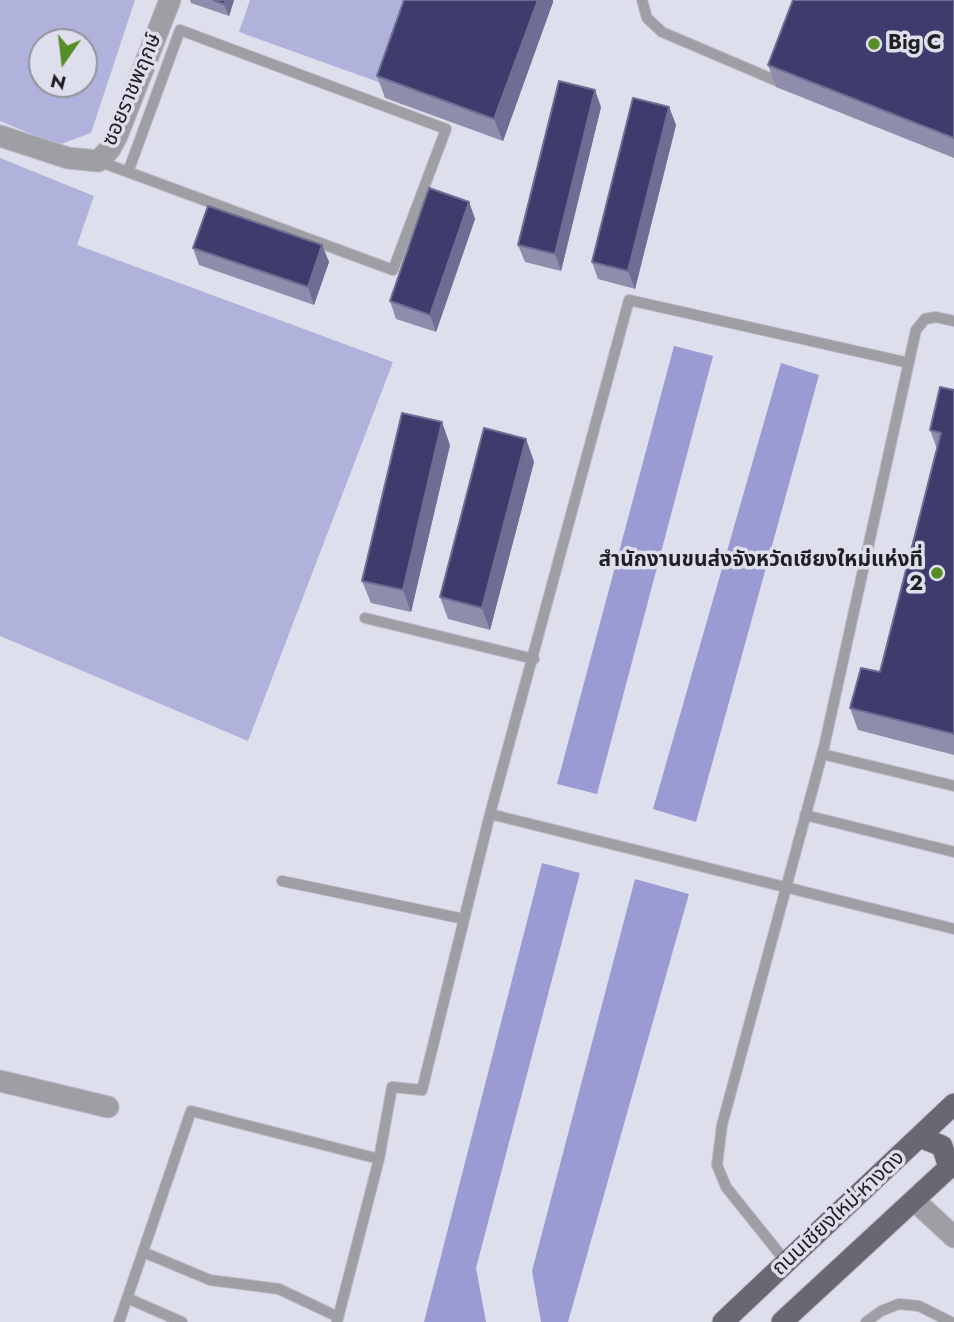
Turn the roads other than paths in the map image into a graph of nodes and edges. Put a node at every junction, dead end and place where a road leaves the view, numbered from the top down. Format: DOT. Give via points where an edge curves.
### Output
graph roads {
  1 [pos="170,0"];
  2 [pos="642,0"];
  3 [pos="802,91"];
  4 [pos="0,136"];
  5 [pos="98,161"];
  6 [pos="128,172"];
  7 [pos="954,321"];
  8 [pos="909,363"];
  9 [pos="365,618"];
  10 [pos="534,659"];
  11 [pos="822,754"];
  12 [pos="954,786"];
  13 [pos="490,814"];
  14 [pos="805,815"];
  15 [pos="954,852"];
  16 [pos="282,881"];
  17 [pos="786,888"];
  18 [pos="464,919"];
  19 [pos="954,929"];
  20 [pos="0,1081"];
  21 [pos="954,1104"];
  22 [pos="108,1107"];
  23 [pos="920,1137"];
  24 [pos="379,1159"];
  25 [pos="951,1165"];
  26 [pos="914,1200"];
  27 [pos="954,1237"];
  28 [pos="142,1252"];
  29 [pos="787,1263"];
  30 [pos="127,1298"];
  31 [pos="337,1319"];
  32 [pos="119,1322"];
  33 [pos="182,1322"];
  34 [pos="723,1322"];
  35 [pos="782,1322"];
  36 [pos="866,1322"];
  37 [pos="951,1322"];
  1 -- 5 [label="street, ซอยราชพฤกษ์" via="117,136"];
  2 -- 3 [label="lane" via="647,18 662,32"];
  4 -- 5 [label="street, ซอยราชพฤกษ์" via="68,158"];
  5 -- 6 [label="lane"];
  6 -- 6 [label="lane" via="180,30 446,128 393,270"];
  7 -- 8 [label="lane" via="925,320 916,330"];
  8 -- 10 [label="lane" via="629,300"];
  8 -- 11 [label="lane"];
  9 -- 10 [label="lane"];
  10 -- 13 [label="lane"];
  11 -- 12 [label="lane"];
  11 -- 14 [label="lane"];
  13 -- 17 [label="lane"];
  13 -- 18 [label="lane"];
  14 -- 15 [label="lane"];
  14 -- 17 [label="lane"];
  16 -- 18 [label="lane"];
  17 -- 19 [label="lane"];
  17 -- 29 [label="lane" via="722,1125 717,1165 726,1188"];
  18 -- 24 [label="lane" via="422,1090 392,1087"];
  20 -- 22 [label="street"];
  21 -- 23 [label="main road, ถนนเชียงใหม่-หางดง"];
  23 -- 25 [label="main road" via="942,1146"];
  23 -- 29 [label="main road, ถนนเชียงใหม่-หางดง"];
  24 -- 28 [label="lane" via="191,1111"];
  24 -- 31 [label="lane"];
  25 -- 26 [label="main road, ถนนเชียงใหม่-หางดง"];
  26 -- 27 [label="street"];
  26 -- 35 [label="main road, ถนนเชียงใหม่-หางดง"];
  28 -- 30 [label="lane"];
  28 -- 31 [label="lane" via="210,1280 279,1289"];
  29 -- 34 [label="main road, ถนนเชียงใหม่-หางดง"];
  30 -- 32 [label="lane"];
  30 -- 33 [label="lane"];
  36 -- 37 [label="lane" via="899,1304 919,1306"];
}
